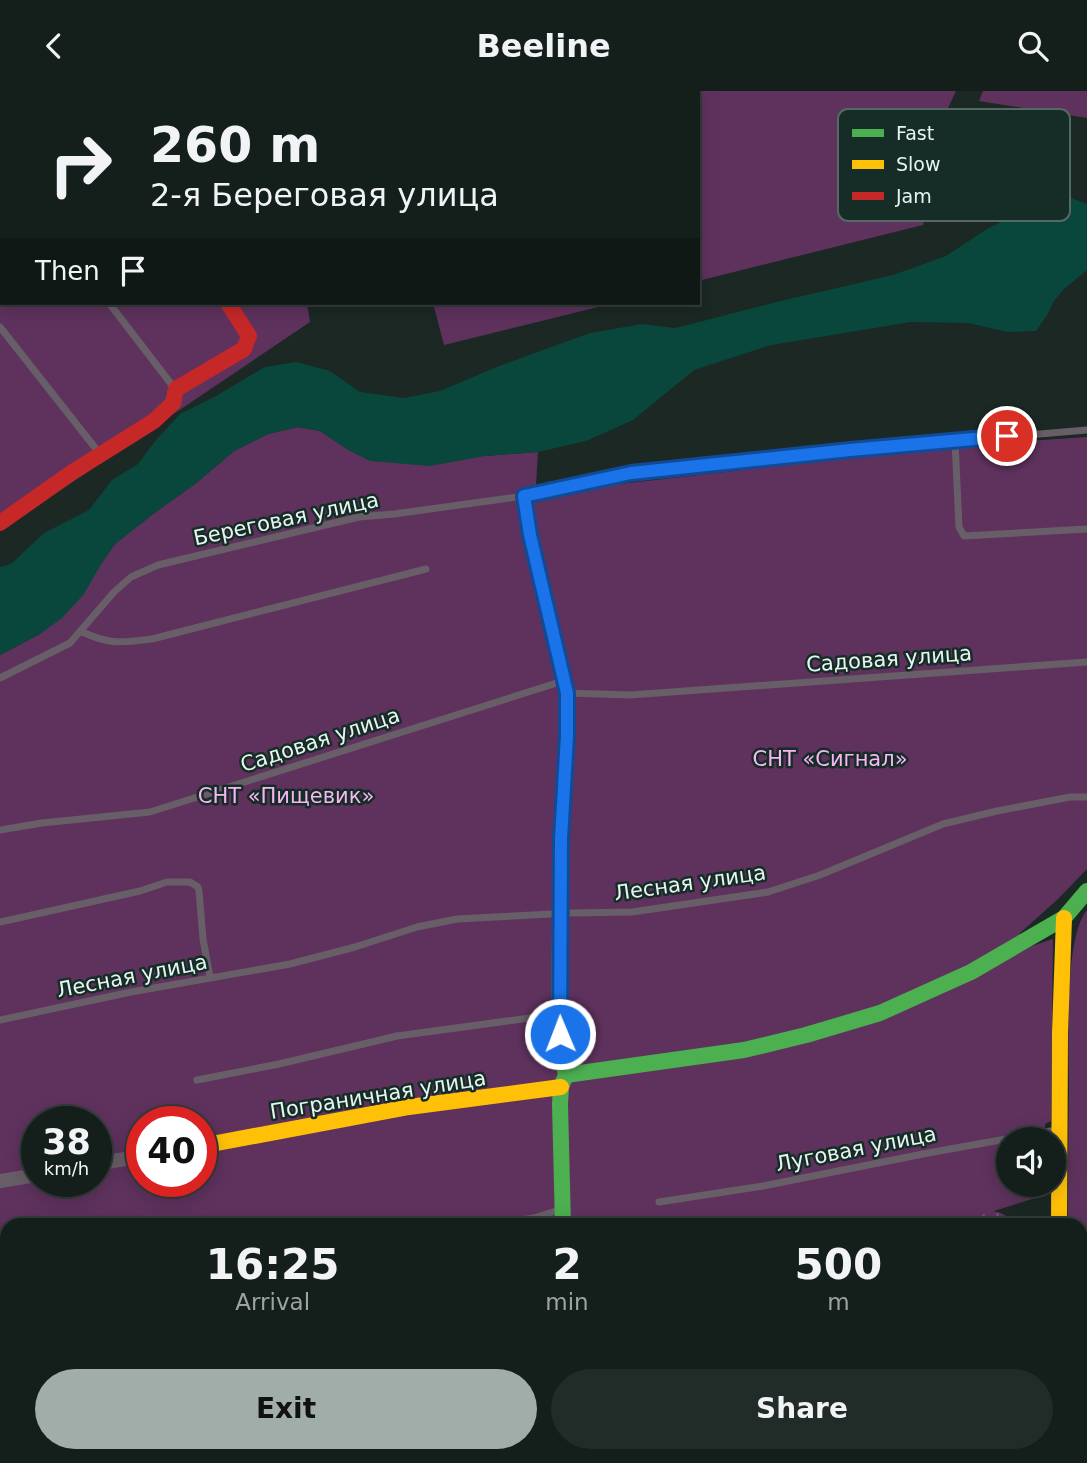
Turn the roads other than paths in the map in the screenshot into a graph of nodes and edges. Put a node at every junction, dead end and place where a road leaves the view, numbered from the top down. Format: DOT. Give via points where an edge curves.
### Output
graph roads {
  1 [pos="111,305"];
  2 [pos="229,305"];
  3 [pos="0,327"];
  4 [pos="176,389"];
  5 [pos="1087,430"];
  6 [pos="955,441"];
  7 [pos="101,454"];
  8 [pos="524,496"];
  9 [pos="0,523"];
  10 [pos="1087,529"];
  11 [pos="426,569"];
  12 [pos="80,631"];
  13 [pos="1087,662"];
  14 [pos="0,678"];
  15 [pos="565,687"];
  16 [pos="1087,797"];
  17 [pos="0,830"];
  18 [pos="1087,891"];
  19 [pos="561,914"];
  20 [pos="1064,918"];
  21 [pos="0,922"];
  22 [pos="210,977"];
  23 [pos="559,1014"];
  24 [pos="0,1020"];
  25 [pos="197,1080"];
  26 [pos="563,1081"];
  27 [pos="1060,1127"];
  28 [pos="996,1141"];
  29 [pos="217,1143"];
  30 [pos="21,1178"];
  31 [pos="0,1181"];
  32 [pos="1059,1197"];
  33 [pos="659,1202"];
  34 [pos="563,1217"];
  35 [pos="534,1218"];
  36 [pos="1059,1218"];
  1 -- 4 [label="lane"];
  2 -- 4 [label="street" via="249,336 244,349"];
  3 -- 7 [label="lane"];
  4 -- 7 [label="street" via="173,403 154,421"];
  5 -- 6 [label="lane, Береговая улица"];
  6 -- 8 [label="lane, Береговая улица" via="631,473"];
  6 -- 10 [label="lane" via="959,527 964,536"];
  7 -- 9 [label="street"];
  8 -- 12 [label="lane, Береговая улица" via="359,517 158,565 131,576"];
  8 -- 15 [label="street"];
  11 -- 12 [label="lane" via="152,639 123,643"];
  12 -- 14 [label="lane, Береговая улица" via="70,643"];
  13 -- 15 [label="lane, Садовая улица" via="630,695"];
  15 -- 17 [label="lane, Садовая улица" via="150,812"];
  15 -- 19 [label="street"];
  16 -- 19 [label="lane, Лесная улица" via="943,824 768,892 632,912"];
  18 -- 20 [label="street, Пограничная улица"];
  19 -- 22 [label="lane, Лесная улица" via="457,919 290,964"];
  19 -- 23 [label="street"];
  20 -- 26 [label="street, Пограничная улица" via="971,972 880,1013 744,1050"];
  20 -- 27 [label="street"];
  21 -- 22 [label="lane" via="167,882 190,882 199,891"];
  22 -- 24 [label="lane, Лесная улица"];
  23 -- 25 [label="lane" via="397,1036"];
  23 -- 26 [label="street"];
  26 -- 29 [label="street, Пограничная улица"];
  26 -- 34 [label="street"];
  28 -- 33 [label="lane, Луговая улица"];
  30 -- 31 [label="street"];
  32 -- 36 [label="street"];
  34 -- 35 [label="lane"];
}
